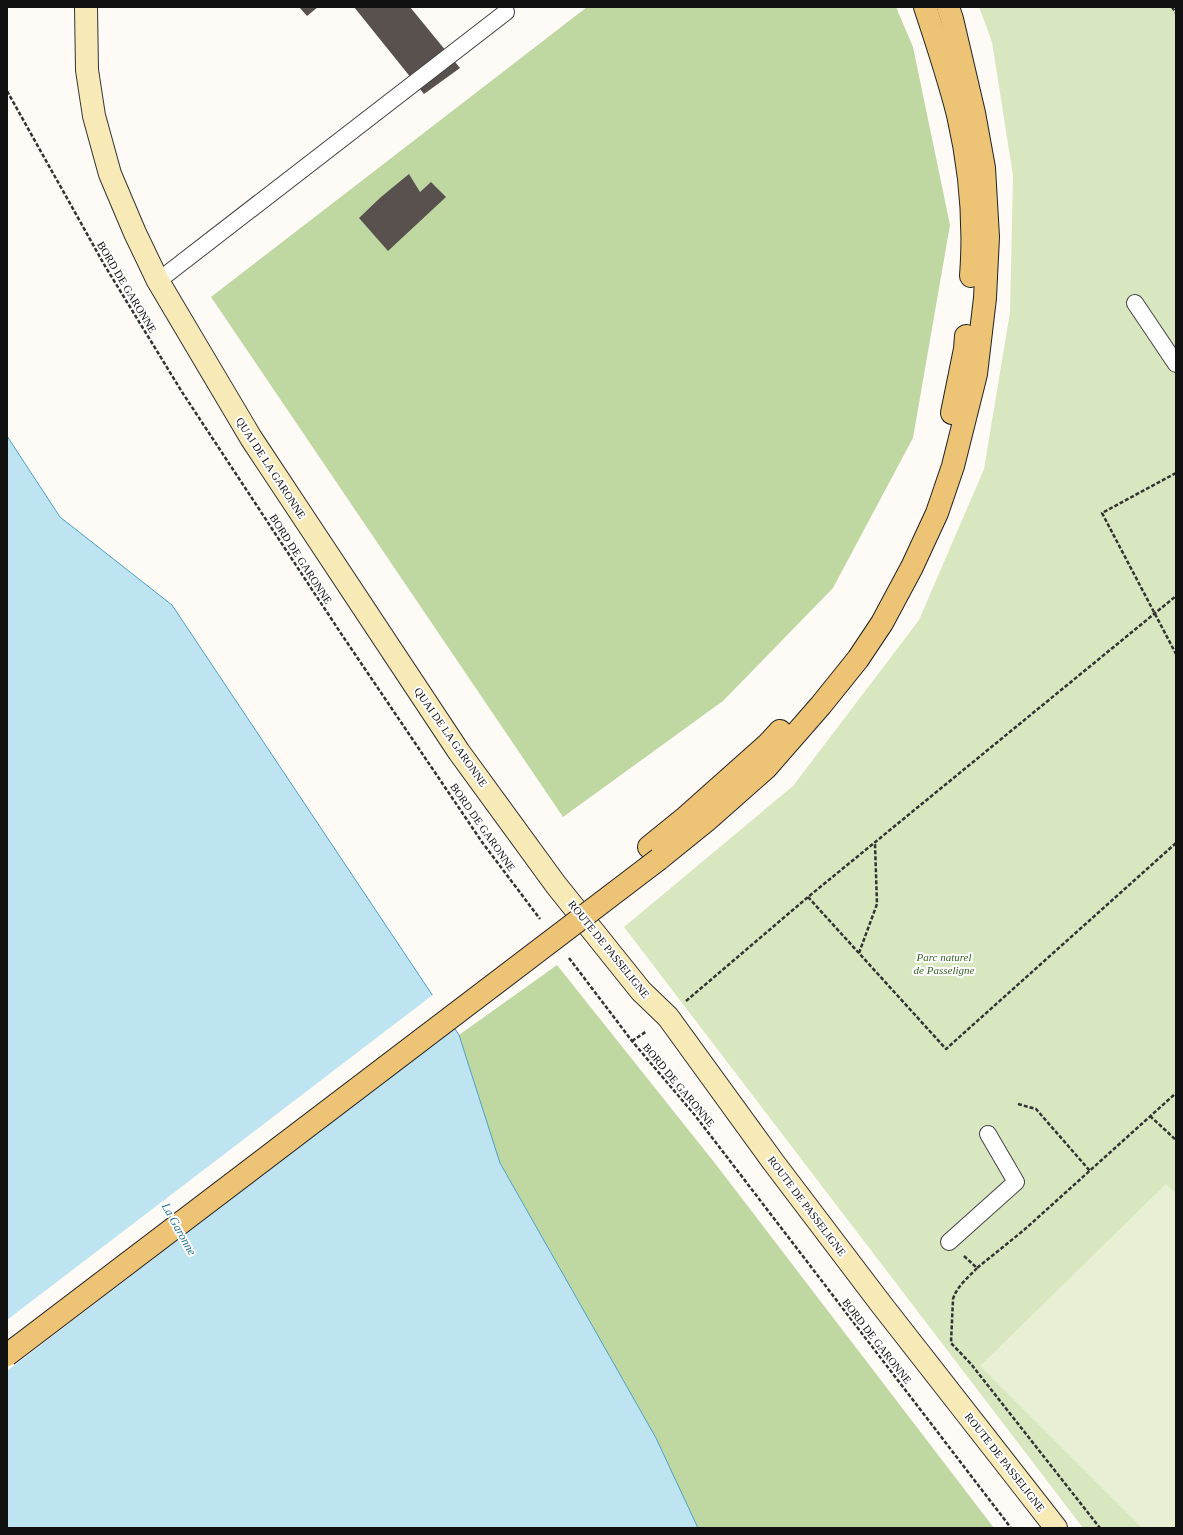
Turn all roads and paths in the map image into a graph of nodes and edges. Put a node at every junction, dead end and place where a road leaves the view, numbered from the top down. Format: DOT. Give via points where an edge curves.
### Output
graph roads {
  1 [pos="86,7"];
  2 [pos="926,7"];
  3 [pos="948,7"];
  4 [pos="1172,7"];
  5 [pos="506,12"];
  6 [pos="1176,13"];
  7 [pos="7,91"];
  8 [pos="158,281"];
  9 [pos="1135,303"];
  10 [pos="1176,364"];
  11 [pos="1176,473"];
  12 [pos="1176,596"];
  13 [pos="1155,614"];
  14 [pos="1176,654"];
  15 [pos="875,843"];
  16 [pos="1176,843"];
  17 [pos="654,853"];
  18 [pos="556,885"];
  19 [pos="808,897"];
  20 [pos="543,923"];
  21 [pos="859,953"];
  22 [pos="566,954"];
  23 [pos="668,1017"];
  24 [pos="632,1041"];
  25 [pos="1176,1093"];
  26 [pos="1018,1104"];
  27 [pos="1150,1116"];
  28 [pos="988,1134"];
  29 [pos="1176,1140"];
  30 [pos="1090,1170"];
  31 [pos="950,1242"];
  32 [pos="977,1268"];
  33 [pos="7,1336"];
  34 [pos="7,1355"];
  35 [pos="1011,1528"];
  36 [pos="1056,1528"];
  37 [pos="1100,1528"];
  1 -- 8 [label="street, QUAI DE LA GARONNE" via="87,70 94,116 110,174"];
  2 -- 17 [label="main road" via="958,116 967,168 972,221 965,349 945,443 928,498 883,594 858,636 822,683 768,744 686,817"];
  3 -- 17 [label="main road" via="974,113 984,168 988,237 985,298 976,374 942,500 912,568 882,623 858,659 821,705 766,768 706,821"];
  4 -- 6 [label="path"];
  5 -- 8 [label="lane"];
  7 -- 20 [label="path, BORD DE GARONNE" via="104,266 182,392 482,842"];
  8 -- 18 [label="street, QUAI DE LA GARONNE" via="251,438 321,545 459,752"];
  9 -- 10 [label="lane"];
  11 -- 13 [label="path" via="1102,513"];
  12 -- 13 [label="path"];
  13 -- 14 [label="path"];
  13 -- 15 [label="path"];
  15 -- 19 [label="path"];
  15 -- 21 [label="path" via="877,904"];
  16 -- 21 [label="path" via="946,1049"];
  17 -- 33 [label="main road"];
  17 -- 34 [label="main road, bridge"];
  18 -- 23 [label="street, ROUTE DE PASSELIGNE" via="641,991"];
  19 -- 21 [label="path"];
  19 -- 23 [label="path"];
  22 -- 24 [label="path, BORD DE GARONNE"];
  23 -- 24 [label="path"];
  23 -- 36 [label="street, ROUTE DE PASSELIGNE" via="830,1237"];
  24 -- 35 [label="path, BORD DE GARONNE" via="694,1114"];
  25 -- 27 [label="path"];
  26 -- 30 [label="path" via="1036,1109"];
  27 -- 29 [label="path"];
  27 -- 30 [label="path"];
  28 -- 31 [label="lane" via="1016,1182"];
  30 -- 32 [label="path" via="1024,1230"];
  31 -- 32 [label="path"];
  32 -- 37 [label="path" via="955,1293 951,1342"];
}
